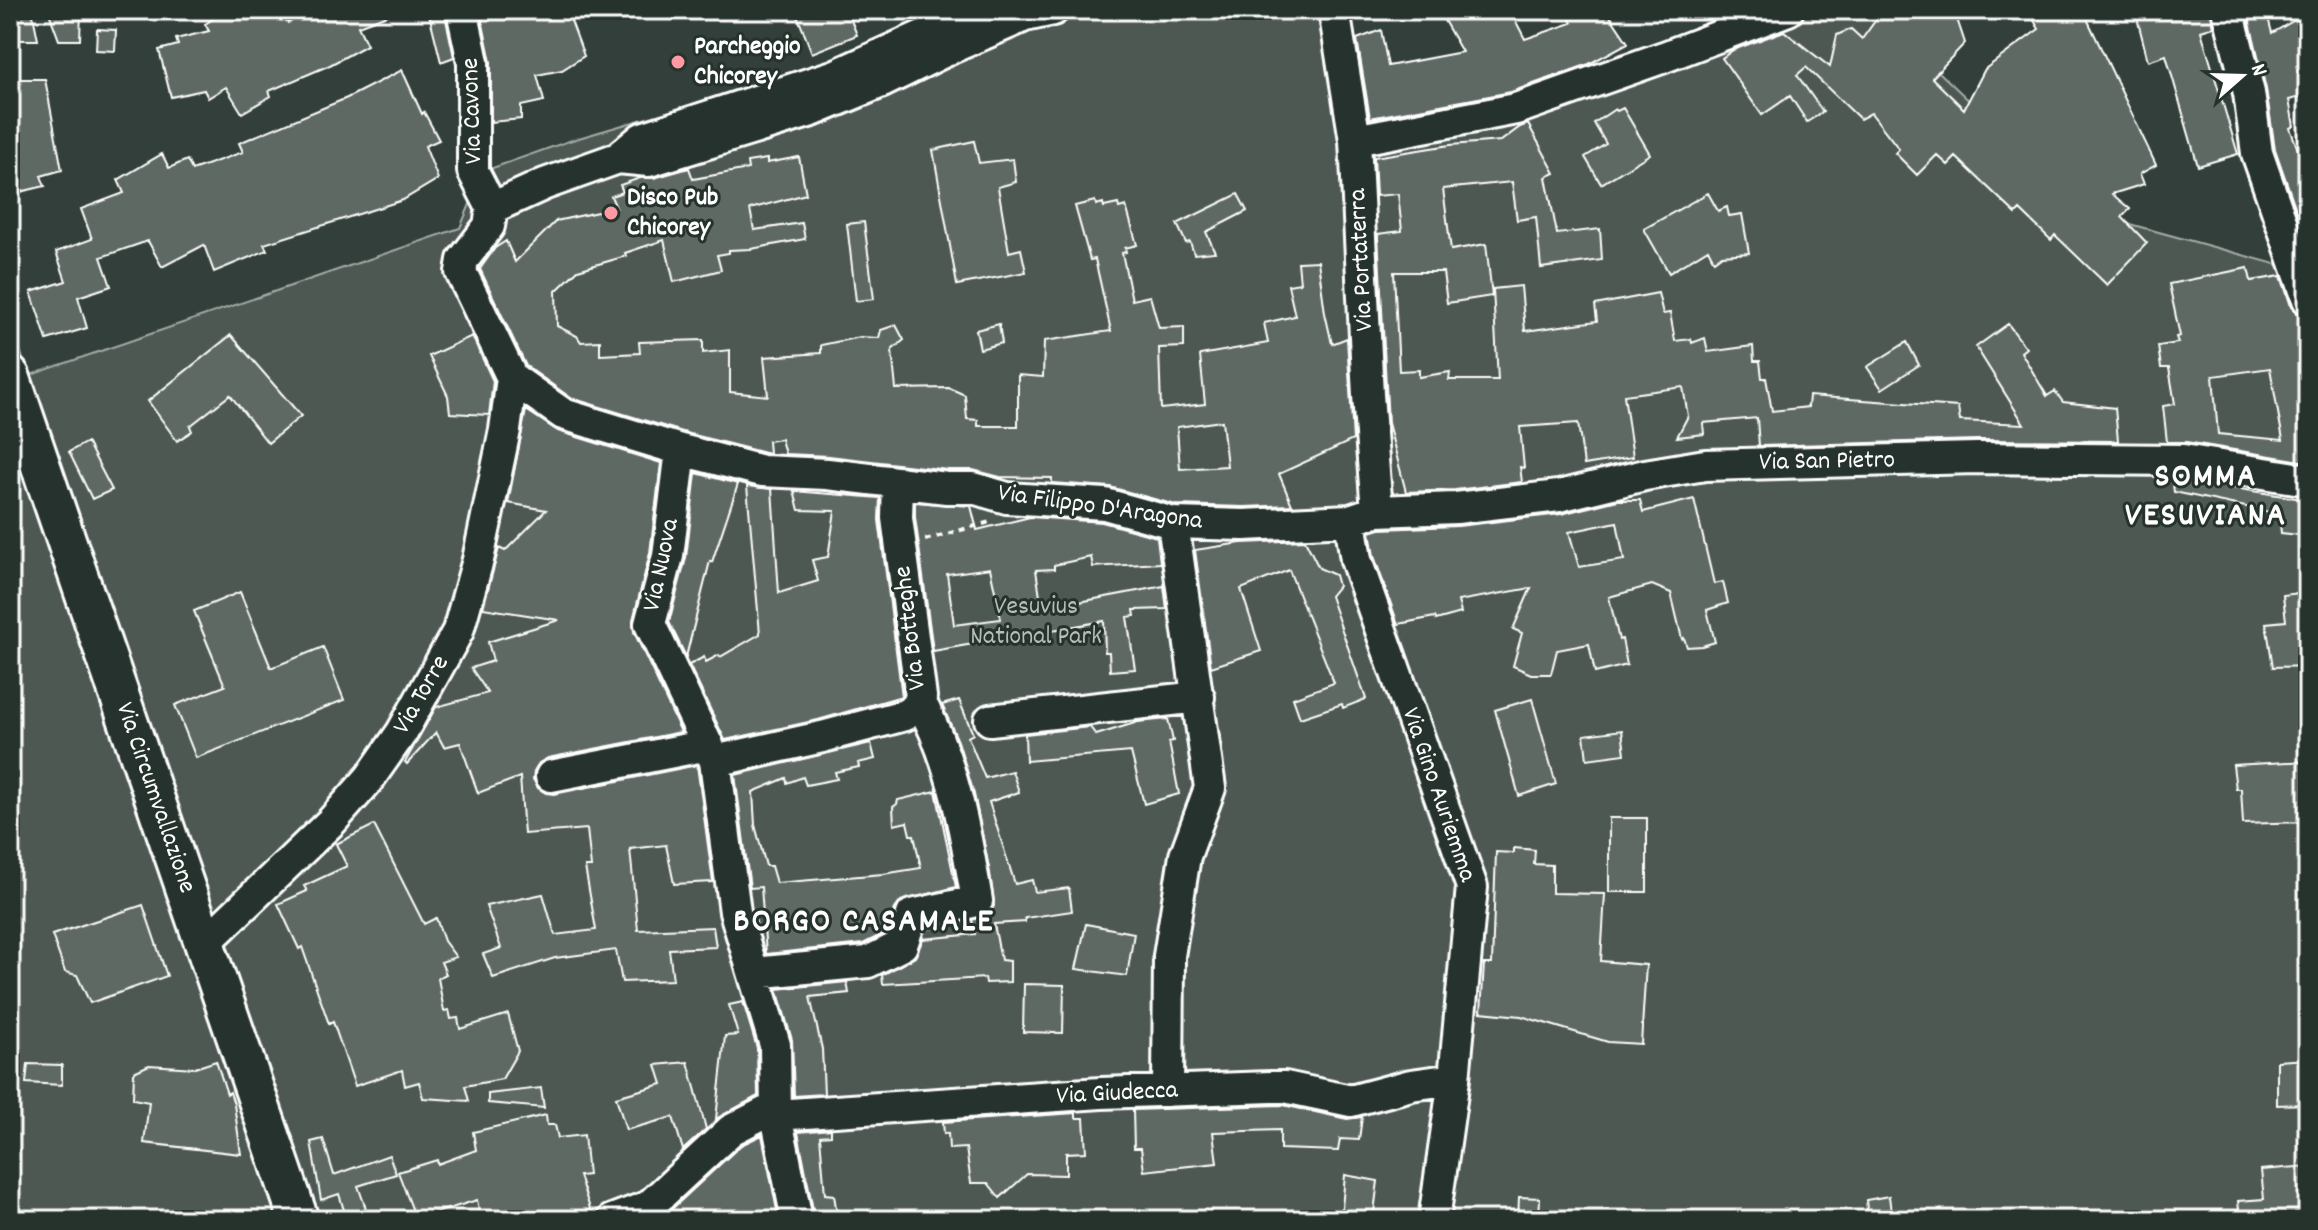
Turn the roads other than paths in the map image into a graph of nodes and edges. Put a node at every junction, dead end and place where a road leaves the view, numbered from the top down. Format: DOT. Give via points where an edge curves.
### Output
graph roads {
  1 [pos="462,10"];
  2 [pos="980,10"];
  3 [pos="1053,10"];
  4 [pos="1334,10"];
  5 [pos="1788,10"];
  6 [pos="2228,10"];
  7 [pos="1355,140"];
  8 [pos="618,158"];
  9 [pos="492,208"];
  10 [pos="2308,299"];
  11 [pos="10,376"];
  12 [pos="512,378"];
  13 [pos="23,437"];
  14 [pos="681,450"];
  15 [pos="2308,480"];
  16 [pos="898,483"];
  17 [pos="1364,515"];
  18 [pos="1173,523"];
  19 [pos="1199,697"];
  20 [pos="920,701"];
  21 [pos="990,720"];
  22 [pos="711,753"];
  23 [pos="551,776"];
  24 [pos="204,944"];
  25 [pos="754,973"];
  26 [pos="1454,1079"];
  27 [pos="1168,1091"];
  28 [pos="776,1115"];
  29 [pos="299,1220"];
  30 [pos="612,1220"];
  31 [pos="797,1220"];
  32 [pos="1434,1220"];
  1 -- 9 [label="street, Via Cavone" via="474,77 473,171"];
  2 -- 8 [label="street" via="836,75 642,138"];
  3 -- 8 [label="street" via="1025,16 812,111 649,161"];
  4 -- 7 [label="street, Via Portaterra"];
  5 -- 7 [label="street" via="1516,109"];
  6 -- 10 [label="street" via="2249,93 2257,153"];
  7 -- 17 [label="street, Via Portaterra" via="1368,395"];
  8 -- 9 [label="street"];
  9 -- 12 [label="street" via="489,226 463,260 461,272"];
  11 -- 13 [label="main road, Via Circumvallazione"];
  12 -- 14 [label="street, Via Filippo D'Aragona" via="563,414"];
  12 -- 24 [label="street, Via Torre" via="478,560 458,631 402,732 369,779"];
  13 -- 24 [label="main road, Via Circumvallazione"];
  14 -- 16 [label="street, Via Filippo D'Aragona" via="762,471"];
  14 -- 22 [label="street, Via Nuova" via="668,556 650,624"];
  15 -- 17 [label="street, Via San Pietro" via="2183,460 1977,458 1705,465 1559,496"];
  16 -- 18 [label="street, Via Filippo D'Aragona" via="1105,504"];
  16 -- 20 [label="street, Via Botteghe" via="897,518"];
  17 -- 18 [label="street, Via Filippo D'Aragona" via="1244,525"];
  17 -- 26 [label="street, Via Gino Auriemma" via="1356,560 1472,887"];
  18 -- 19 [label="street"];
  19 -- 21 [label="street"];
  19 -- 27 [label="street" via="1210,788 1185,856 1169,956"];
  20 -- 22 [label="street, Via Botteghe" via="905,715 822,737"];
  20 -- 25 [label="street" via="954,791 977,901 912,915 902,945 868,962"];
  22 -- 23 [label="street, Via Botteghe"];
  22 -- 25 [label="street, Via Nuova" via="735,912"];
  24 -- 29 [label="main road, Via Circumvallazione"];
  25 -- 28 [label="street, Via Nuova" via="775,1045"];
  26 -- 27 [label="street, Via Giudecca" via="1351,1101 1285,1087"];
  26 -- 32 [label="street, Via Gino Auriemma"];
  27 -- 28 [label="street, Via Giudecca"];
  28 -- 30 [label="street, Via Giudecca" via="766,1112 731,1130 649,1206"];
  28 -- 31 [label="street, Via Nuova"];
}
